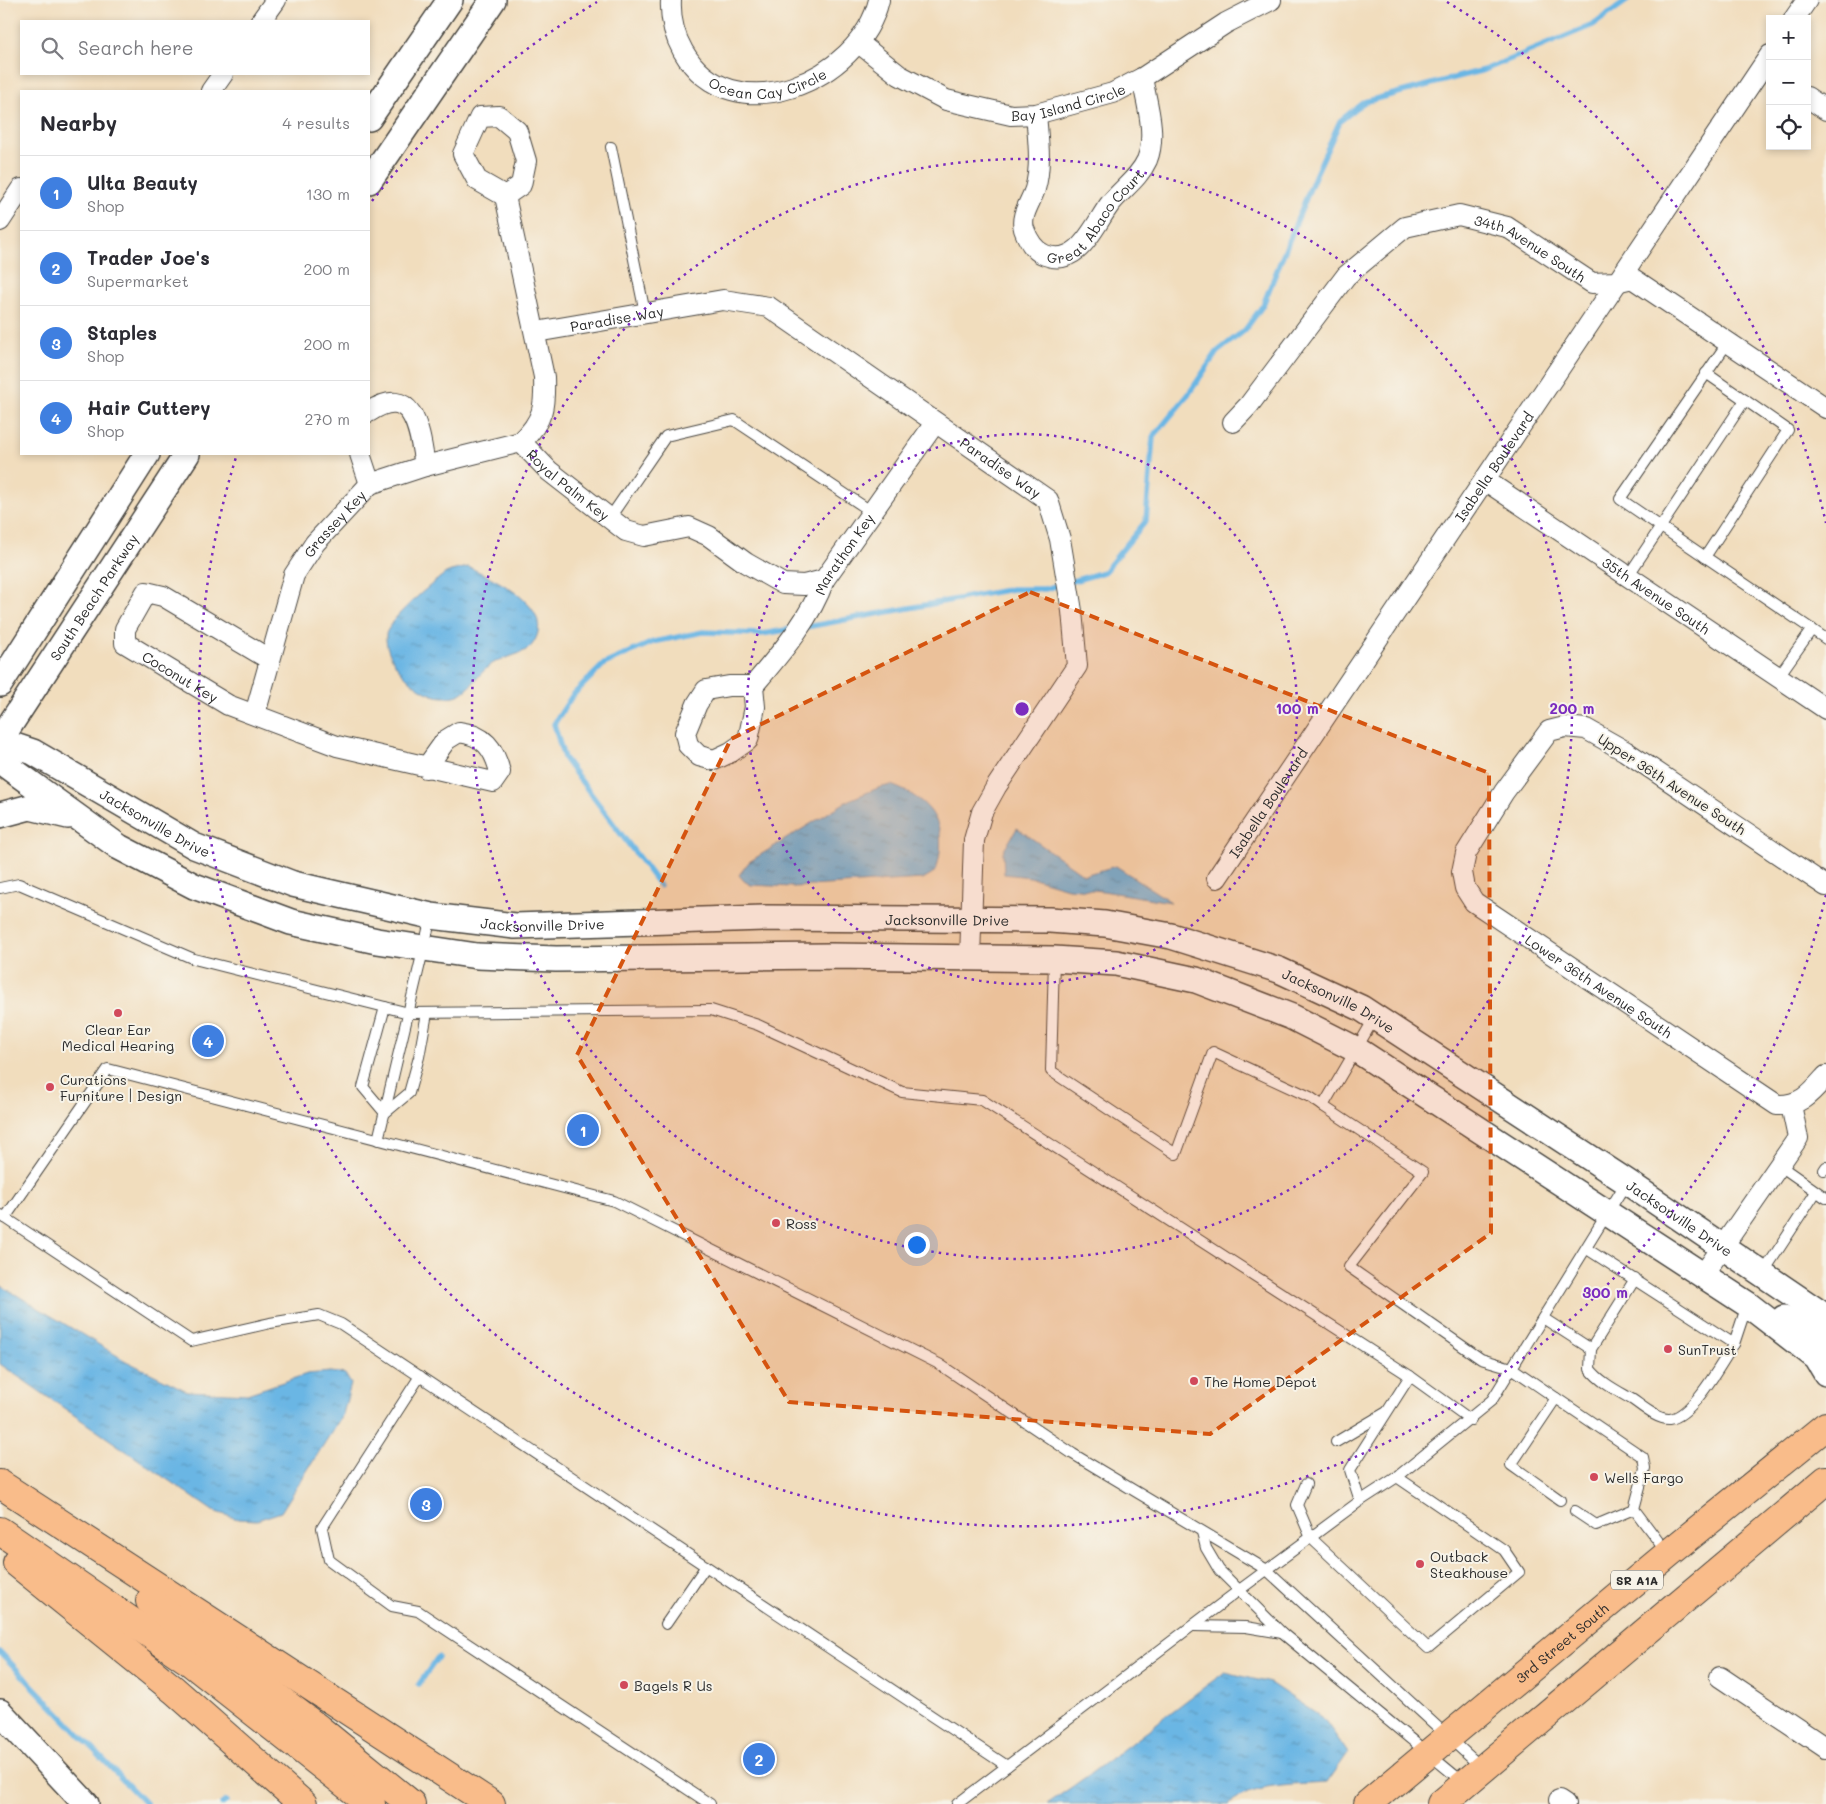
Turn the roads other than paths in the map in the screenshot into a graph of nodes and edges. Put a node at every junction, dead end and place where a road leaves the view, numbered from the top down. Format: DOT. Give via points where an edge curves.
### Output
graph roads {
  1 [pos="276,0"];
  2 [pos="450,0"];
  3 [pos="494,0"];
  4 [pos="671,0"];
  5 [pos="878,0"];
  6 [pos="1271,0"];
  7 [pos="1807,0"];
  8 [pos="1797,15"];
  9 [pos="262,20"];
  10 [pos="859,43"];
  11 [pos="1766,65"];
  12 [pos="222,75"];
  13 [pos="1142,78"];
  14 [pos="212,90"];
  15 [pos="1811,100"];
  16 [pos="1826,110"];
  17 [pos="1036,114"];
  18 [pos="370,117"];
  19 [pos="611,147"];
  20 [pos="370,180"];
  21 [pos="20,191"];
  22 [pos="505,196"];
  23 [pos="0,221"];
  24 [pos="1616,282"];
  25 [pos="644,313"];
  26 [pos="536,332"];
  27 [pos="1728,342"];
  28 [pos="1706,373"];
  29 [pos="1745,400"];
  30 [pos="1826,408"];
  31 [pos="370,411"];
  32 [pos="1233,422"];
  33 [pos="935,423"];
  34 [pos="521,442"];
  35 [pos="146,455"];
  36 [pos="186,455"];
  37 [pos="360,455"];
  38 [pos="425,466"];
  39 [pos="1486,480"];
  40 [pos="370,484"];
  41 [pos="872,512"];
  42 [pos="609,519"];
  43 [pos="1661,527"];
  44 [pos="1705,557"];
  45 [pos="1628,576"];
  46 [pos="822,587"];
  47 [pos="1812,629"];
  48 [pos="1826,639"];
  49 [pos="269,659"];
  50 [pos="1778,677"];
  51 [pos="0,684"];
  52 [pos="753,686"];
  53 [pos="1826,709"];
  54 [pos="255,714"];
  55 [pos="0,741"];
  56 [pos="0,761"];
  57 [pos="426,768"];
  58 [pos="1504,792"];
  59 [pos="0,816"];
  60 [pos="80,819"];
  61 [pos="1218,878"];
  62 [pos="1826,886"];
  63 [pos="0,888"];
  64 [pos="431,916"];
  65 [pos="972,920"];
  66 [pos="424,950"];
  67 [pos="970,958"];
  68 [pos="1054,959"];
  69 [pos="385,1007"];
  70 [pos="409,1013"];
  71 [pos="427,1013"];
  72 [pos="1374,1017"];
  73 [pos="1357,1050"];
  74 [pos="1826,1076"];
  75 [pos="1323,1106"];
  76 [pos="1791,1106"];
  77 [pos="385,1112"];
  78 [pos="378,1140"];
  79 [pos="1779,1166"];
  80 [pos="1626,1182"];
  81 [pos="1816,1192"];
  82 [pos="1826,1198"];
  83 [pos="1609,1212"];
  84 [pos="3,1216"];
  85 [pos="1722,1246"];
  86 [pos="1587,1249"];
  87 [pos="1762,1274"];
  88 [pos="1703,1275"];
  89 [pos="1635,1279"];
  90 [pos="1747,1304"];
  91 [pos="1826,1317"];
  92 [pos="1543,1318"];
  93 [pos="1826,1342"];
  94 [pos="1734,1344"];
  95 [pos="1591,1349"];
  96 [pos="1512,1368"];
  97 [pos="1826,1373"];
  98 [pos="420,1376"];
  99 [pos="1410,1376"];
  100 [pos="1556,1398"];
  101 [pos="1388,1412"];
  102 [pos="1471,1420"];
  103 [pos="1826,1426"];
  104 [pos="1336,1442"];
  105 [pos="1398,1477"];
  106 [pos="1826,1480"];
  107 [pos="0,1484"];
  108 [pos="1306,1484"];
  109 [pos="0,1489"];
  110 [pos="1560,1500"];
  111 [pos="1360,1501"];
  112 [pos="1634,1509"];
  113 [pos="1575,1510"];
  114 [pos="0,1531"];
  115 [pos="1202,1532"];
  116 [pos="1311,1538"];
  117 [pos="0,1550"];
  118 [pos="1668,1554"];
  119 [pos="706,1566"];
  120 [pos="1267,1570"];
  121 [pos="1238,1591"];
  122 [pos="666,1624"];
  123 [pos="1194,1626"];
  124 [pos="1282,1633"];
  125 [pos="1720,1677"];
  126 [pos="0,1712"];
  127 [pos="1449,1736"];
  128 [pos="1826,1748"];
  129 [pos="1429,1753"];
  130 [pos="1007,1766"];
  131 [pos="1473,1776"];
  132 [pos="86,1804"];
  133 [pos="304,1804"];
  134 [pos="371,1804"];
  135 [pos="411,1804"];
  136 [pos="491,1804"];
  137 [pos="710,1804"];
  138 [pos="957,1804"];
  139 [pos="1368,1804"];
  140 [pos="1441,1804"];
  1 -- 9 [label="street"];
  2 -- 18 [label="street"];
  3 -- 20 [label="street"];
  4 -- 10 [label="street, Ocean Cay Circle" via="676,38 689,60 701,73 737,91 773,92 807,83 836,65"];
  5 -- 10 [label="street, Ocean Cay Circle"];
  6 -- 13 [label="street, Bay Island Circle" via="1226,23"];
  7 -- 8 [label="street"];
  10 -- 17 [label="street, Bay Island Circle" via="899,75 946,100 1011,115"];
  11 -- 24 [label="street, Isabella Boulevard"];
  12 -- 14 [label="street"];
  13 -- 17 [label="street, Bay Island Circle" via="1113,93"];
  13 -- 17 [label="street, Great Abaco Court" via="1152,143 1147,160 1140,173 1110,204 1087,239 1064,257 1054,258 1039,253 1024,228 1025,214 1040,168"];
  15 -- 16 [label="street"];
  19 -- 25 [label="lane"];
  21 -- 23 [label="street"];
  22 -- 26 [label="street, Royal Palm Key"];
  24 -- 27 [label="street, 34th Avenue South" via="1632,278"];
  24 -- 32 [label="street, 34th Avenue South" via="1592,283 1507,227 1459,214 1405,227 1346,276"];
  24 -- 39 [label="street, Isabella Boulevard"];
  25 -- 26 [label="street, Paradise Way"];
  25 -- 33 [label="street, Paradise Way" via="723,300 769,307"];
  26 -- 34 [label="street, Royal Palm Key" via="544,377 545,406"];
  27 -- 28 [label="lane"];
  27 -- 30 [label="street, 34th Avenue South"];
  28 -- 29 [label="lane"];
  28 -- 43 [label="lane" via="1620,500"];
  29 -- 43 [label="lane"];
  29 -- 44 [label="lane" via="1788,430"];
  31 -- 38 [label="street" via="397,403 410,410 417,420"];
  33 -- 41 [label="street, Marathon Key"];
  33 -- 65 [label="street, Paradise Way" via="1048,500 1060,539 1077,666 982,812 974,840"];
  34 -- 38 [label="street, Grassey Key"];
  34 -- 42 [label="street, Royal Palm Key" via="549,471"];
  35 -- 51 [label="street"];
  36 -- 55 [label="street, South Beach Parkway"];
  37 -- 40 [label="street"];
  38 -- 40 [label="street, Grassey Key"];
  39 -- 45 [label="street, 35th Avenue South"];
  39 -- 61 [label="street, Isabella Boulevard"];
  40 -- 49 [label="street, Grassey Key" via="301,561"];
  41 -- 42 [label="lane" via="734,420 666,436"];
  41 -- 46 [label="street, Marathon Key"];
  42 -- 46 [label="street, Royal Palm Key" via="626,531 644,536 689,526 783,584"];
  43 -- 44 [label="lane"];
  43 -- 45 [label="lane"];
  44 -- 47 [label="lane"];
  45 -- 50 [label="street, 35th Avenue South"];
  46 -- 52 [label="street, Marathon Key" via="784,649"];
  47 -- 48 [label="lane"];
  47 -- 50 [label="lane"];
  49 -- 54 [label="street, Grassey Key"];
  49 -- 54 [label="street, Coconut Key" via="163,596 146,592 125,629 125,643 228,705"];
  50 -- 53 [label="street, 35th Avenue South"];
  54 -- 57 [label="street, Coconut Key" via="337,746"];
  55 -- 64 [label="street, Jacksonville Drive" via="33,752 194,846 293,884"];
  56 -- 60 [label="street"];
  58 -- 62 [label="street, Upper 36th Avenue South" via="1549,731 1565,727 1586,729 1625,751"];
  58 -- 76 [label="street, Lower 36th Avenue South" via="1466,853 1462,872 1465,888 1474,902 1764,1097 1777,1105"];
  59 -- 60 [label="street" via="30,807"];
  60 -- 66 [label="street" via="119,846 194,886 291,922"];
  63 -- 69 [label="lane" via="19,884 194,959"];
  64 -- 65 [label="street, Jacksonville Drive" via="515,926 764,918"];
  64 -- 66 [label="lane"];
  65 -- 67 [label="street, Paradise Way"];
  65 -- 72 [label="street, Jacksonville Drive" via="1105,924 1171,936 1279,970"];
  66 -- 67 [label="street" via="556,959"];
  66 -- 70 [label="lane"];
  67 -- 68 [label="street"];
  68 -- 73 [label="street" via="1116,963 1196,980 1292,1017"];
  68 -- 75 [label="lane" via="1051,1071 1176,1154 1213,1052"];
  69 -- 70 [label="lane"];
  69 -- 77 [label="lane" via="363,1086"];
  70 -- 71 [label="lane"];
  70 -- 77 [label="lane"];
  71 -- 77 [label="lane" via="410,1093"];
  71 -- 99 [label="lane" via="711,1010 758,1025 902,1092 982,1100"];
  72 -- 73 [label="lane"];
  72 -- 80 [label="street, Jacksonville Drive"];
  73 -- 75 [label="lane"];
  73 -- 83 [label="street"];
  74 -- 76 [label="street" via="1808,1097"];
  75 -- 96 [label="lane" via="1423,1172 1349,1267 1481,1359"];
  76 -- 79 [label="street" via="1798,1138"];
  77 -- 78 [label="lane"];
  78 -- 84 [label="lane" via="108,1069"];
  78 -- 115 [label="lane" via="614,1201 940,1364 1073,1454"];
  79 -- 81 [label="lane"];
  79 -- 85 [label="street"];
  80 -- 83 [label="lane"];
  80 -- 85 [label="street, Jacksonville Drive"];
  81 -- 82 [label="lane"];
  81 -- 87 [label="lane"];
  83 -- 86 [label="lane"];
  83 -- 88 [label="street"];
  84 -- 98 [label="lane" via="191,1341 270,1323 319,1316 341,1324"];
  85 -- 87 [label="street, Jacksonville Drive"];
  85 -- 88 [label="street"];
  86 -- 89 [label="lane"];
  86 -- 92 [label="lane"];
  87 -- 91 [label="street, Jacksonville Drive"];
  88 -- 90 [label="street"];
  89 -- 94 [label="lane"];
  89 -- 95 [label="lane"];
  90 -- 93 [label="street" via="1801,1325"];
  90 -- 94 [label="lane"];
  90 -- 97 [label="street" via="1817,1358"];
  92 -- 95 [label="lane"];
  92 -- 96 [label="lane"];
  94 -- 95 [label="lane" via="1695,1402 1671,1419 1661,1417 1600,1379 1590,1369"];
  96 -- 100 [label="lane"];
  96 -- 102 [label="lane" via="1492,1400"];
  98 -- 119 [label="lane"];
  98 -- 137 [label="lane" via="322,1528 329,1560 392,1606 418,1611"];
  99 -- 101 [label="lane"];
  99 -- 102 [label="lane"];
  100 -- 110 [label="lane" via="1511,1465"];
  100 -- 112 [label="lane" via="1643,1458 1645,1468"];
  101 -- 104 [label="lane"];
  101 -- 111 [label="lane" via="1350,1470"];
  102 -- 105 [label="lane"];
  103 -- 118 [label="main road, 3rd Street South / SR A1A"];
  105 -- 111 [label="lane"];
  105 -- 116 [label="lane" via="1504,1550 1519,1572 1428,1648"];
  106 -- 131 [label="main road"];
  107 -- 136 [label="main road"];
  108 -- 116 [label="lane" via="1297,1505"];
  109 -- 135 [label="main road" via="319,1728"];
  111 -- 116 [label="lane"];
  112 -- 113 [label="lane" via="1596,1525"];
  112 -- 118 [label="lane"];
  114 -- 134 [label="main road" via="190,1661"];
  115 -- 120 [label="lane"];
  115 -- 121 [label="lane" via="1206,1548 1219,1570"];
  116 -- 120 [label="lane"];
  117 -- 133 [label="main road" via="174,1690"];
  118 -- 127 [label="main road, 3rd Street South / SR A1A"];
  119 -- 122 [label="lane"];
  119 -- 130 [label="lane"];
  120 -- 121 [label="lane"];
  120 -- 127 [label="lane"];
  121 -- 123 [label="lane"];
  121 -- 124 [label="lane"];
  123 -- 124 [label="lane" via="1246,1627"];
  123 -- 130 [label="lane"];
  124 -- 129 [label="lane"];
  125 -- 128 [label="street"];
  126 -- 132 [label="street"];
  127 -- 129 [label="main road, 3rd Street South / SR A1A"];
  127 -- 131 [label="lane"];
  129 -- 131 [label="lane"];
  129 -- 139 [label="main road, 3rd Street South / SR A1A"];
  130 -- 138 [label="lane"];
  131 -- 140 [label="main road"];
}
